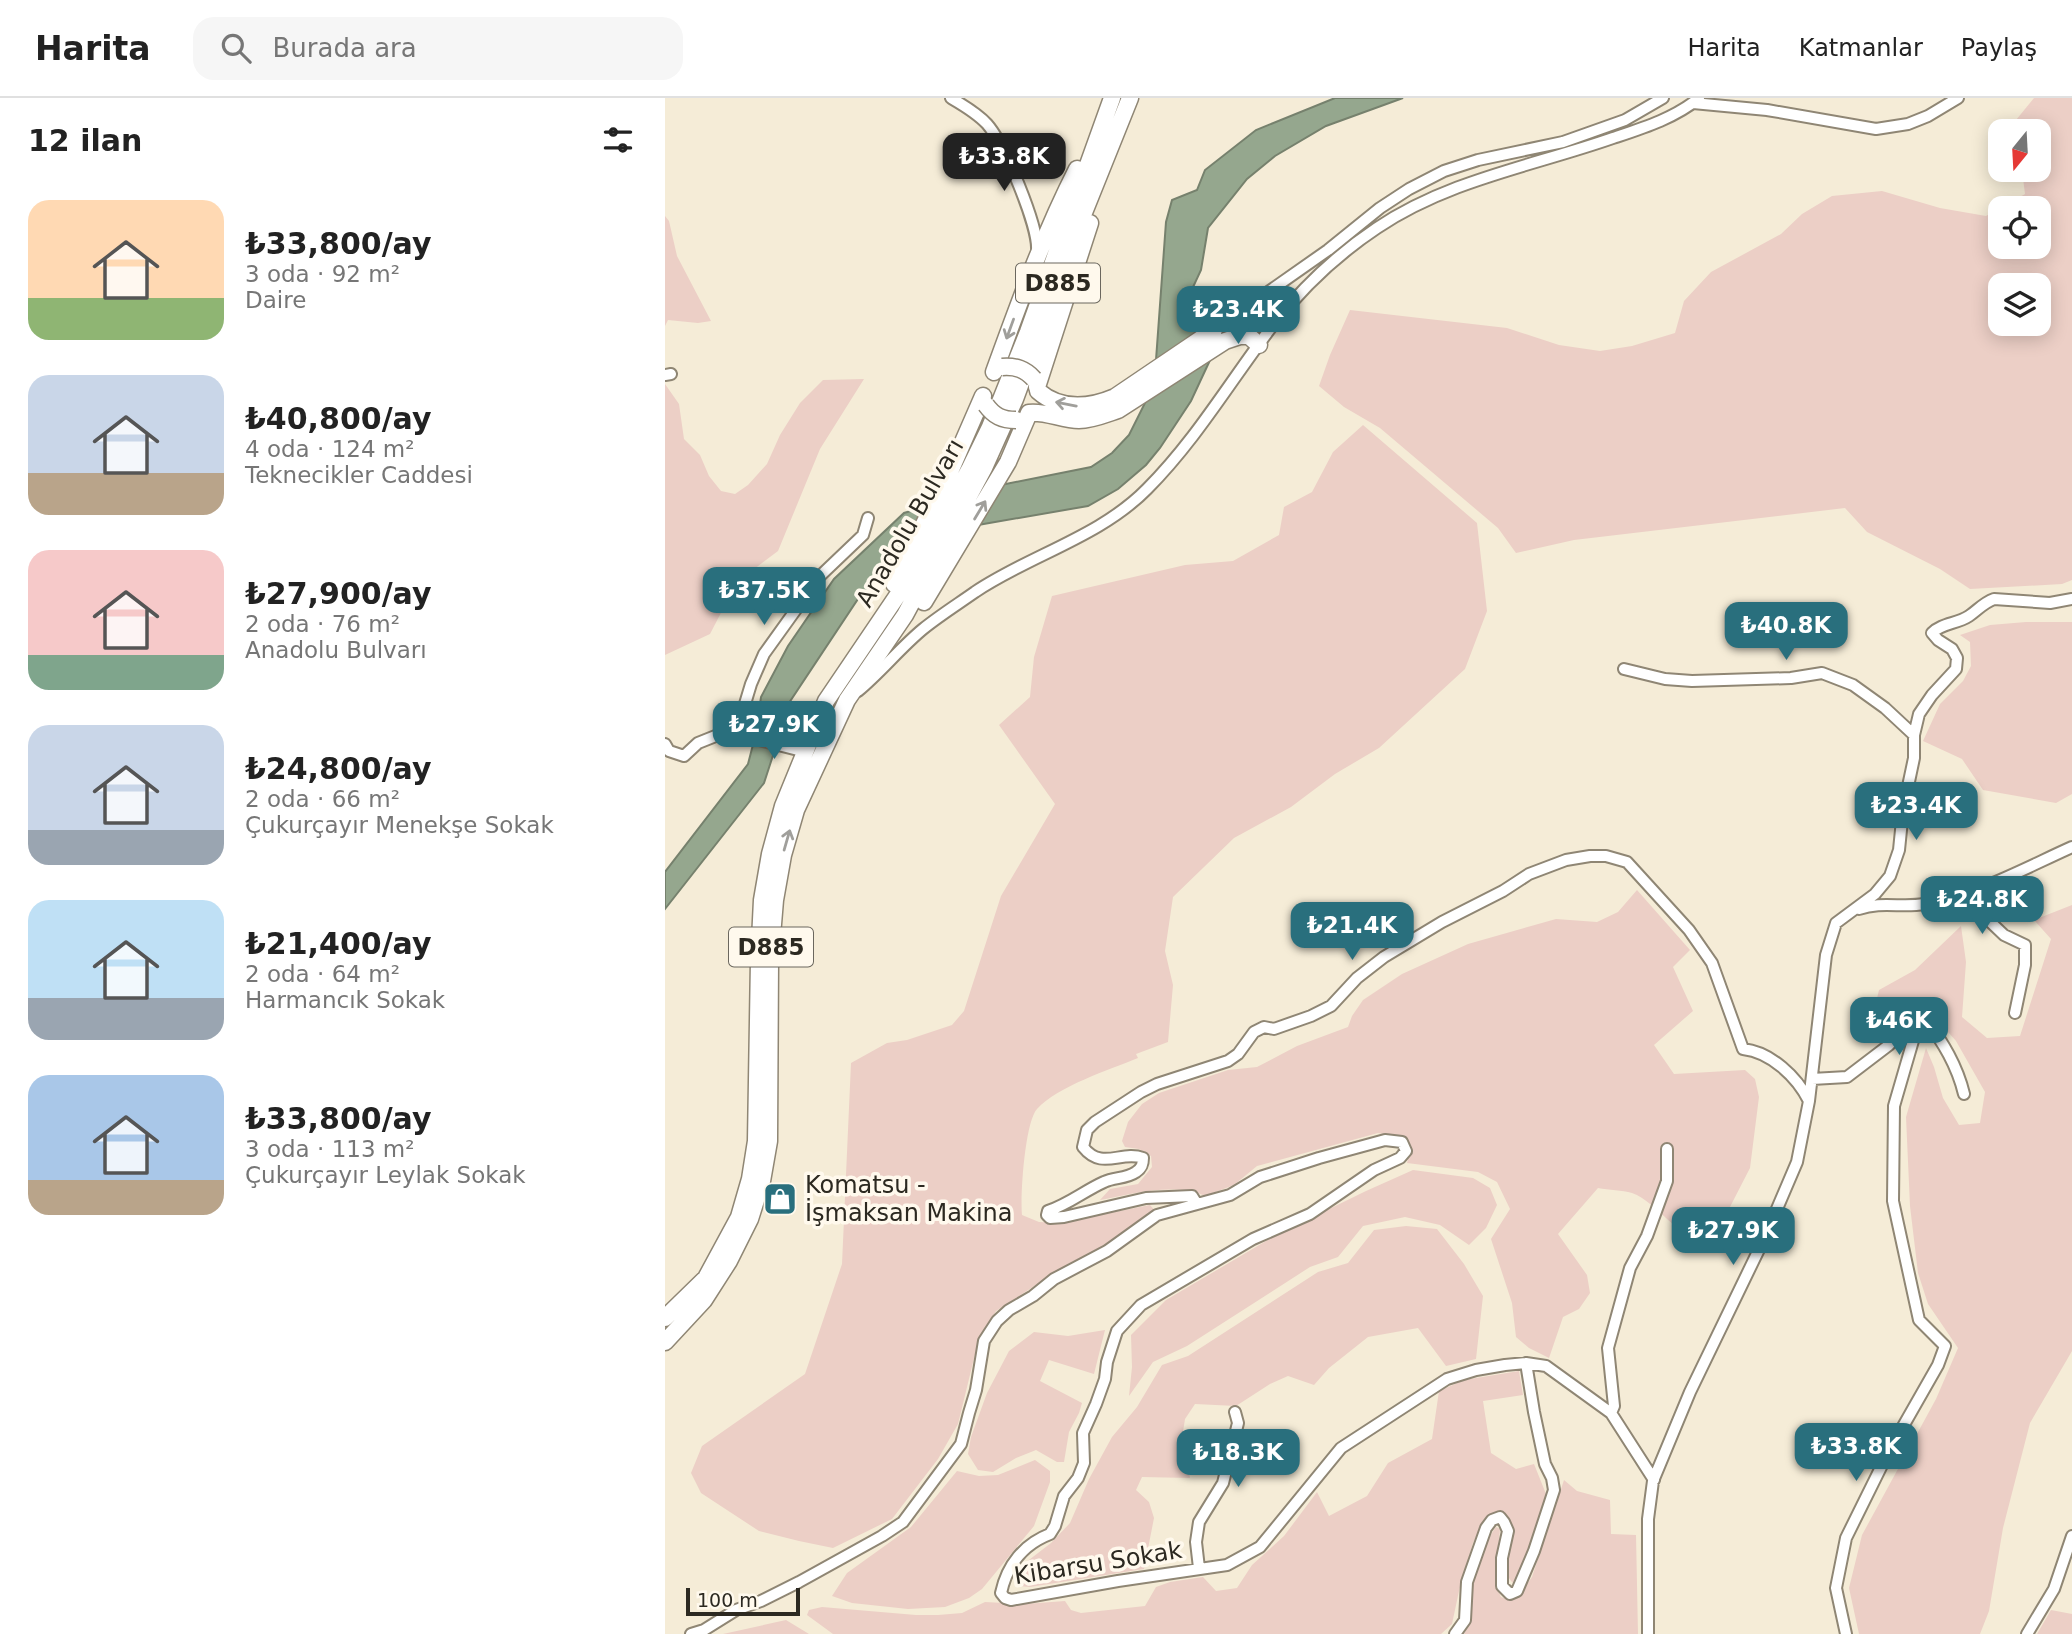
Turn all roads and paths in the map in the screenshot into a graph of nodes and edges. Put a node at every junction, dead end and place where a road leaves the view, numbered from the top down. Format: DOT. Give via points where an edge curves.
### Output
graph roads {
  1 [pos="951,98"];
  2 [pos="1130,98"];
  3 [pos="1663,98"];
  4 [pos="1958,98"];
  5 [pos="1696,101"];
  6 [pos="1114,109"];
  7 [pos="1021,298"];
  8 [pos="1218,336"];
  9 [pos="1259,345"];
  10 [pos="998,369"];
  11 [pos="1036,386"];
  12 [pos="985,401"];
  13 [pos="1023,416"];
  14 [pos="977,468"];
  15 [pos="868,518"];
  16 [pos="943,560"];
  17 [pos="908,571"];
  18 [pos="2072,599"];
  19 [pos="1624,669"];
  20 [pos="847,700"];
  21 [pos="738,727"];
  22 [pos="1914,735"];
  23 [pos="665,744"];
  24 [pos="806,752"];
  25 [pos="2072,847"];
  26 [pos="1962,895"];
  27 [pos="1847,913"];
  28 [pos="2015,1013"];
  29 [pos="1919,1020"];
  30 [pos="1812,1079"];
  31 [pos="1964,1094"];
  32 [pos="1809,1101"];
  33 [pos="1667,1149"];
  34 [pos="1197,1204"];
  35 [pos="665,1318"];
  36 [pos="665,1342"];
  37 [pos="1526,1363"];
  38 [pos="1235,1412"];
  39 [pos="1611,1413"];
  40 [pos="1654,1480"];
  41 [pos="2072,1536"];
  42 [pos="1199,1568"];
  43 [pos="691,1634"];
  44 [pos="1455,1634"];
  45 [pos="1648,1634"];
  46 [pos="1846,1634"];
  47 [pos="2027,1634"];
  1 -- 7 [label="street" via="986,123 999,142 1034,227 1038,249"];
  2 -- 6 [label="highway, Anadolu Bulvarı / D885"];
  3 -- 8 [label="street" via="1625,120 1576,138 1478,160 1409,189"];
  4 -- 5 [label="street" via="1908,124 1876,129"];
  5 -- 9 [label="street, Anadolu Bulvarı" via="1654,124 1498,172 1405,211 1330,263"];
  6 -- 7 [label="highway" via="1060,204"];
  6 -- 11 [label="highway" via="1107,173"];
  6 -- 14 [label="highway, Anadolu Bulvarı / D885"];
  7 -- 10 [label="highway, one-way"];
  8 -- 9 [label="highway" via="1249,336"];
  8 -- 11 [label="highway, one-way" via="1099,404 1057,403"];
  8 -- 13 [label="highway" via="1118,410 1080,420 1040,412"];
  9 -- 20 [label="street, Anadolu Bulvarı" via="1198,429 1145,491 1111,518 977,591 923,630"];
  10 -- 11 [label="highway, bridge" via="1021,368"];
  10 -- 12 [label="highway" via="984,387"];
  11 -- 13 [label="highway" via="1035,404"];
  12 -- 13 [label="highway, bridge" via="1000,418"];
  12 -- 17 [label="highway"];
  16 -- 13 [label="highway, one-way" via="1008,462"];
  14 -- 16 [label="highway, Anadolu Bulvarı / D885"];
  14 -- 17 [label="highway, Anadolu Bulvarı / D885"];
  15 -- 21 [label="street" via="863,535 820,576 764,654"];
  16 -- 20 [label="highway, Anadolu Bulvarı / D885"];
  17 -- 24 [label="highway, Anadolu Bulvarı / D885" via="826,701"];
  18 -- 22 [label="street" via="2050,603 1994,599 1971,615 1937,628 1932,633 1952,649 1956,669 1919,714"];
  19 -- 22 [label="street" via="1692,681 1822,673 1853,685"];
  36 -- 20 [label="highway, Anadolu Bulvarı / D885, one-way" via="704,1300 730,1261 762,1181 769,1141 770,960 775,900 796,810"];
  21 -- 23 [label="street" via="698,743 684,756"];
  21 -- 24 [label="street" via="742,735"];
  22 -- 27 [label="street" via="1899,850 1890,876 1875,894"];
  24 -- 35 [label="highway, Anadolu Bulvarı / D885" via="783,806 762,900 756,1141 750,1179 739,1217 706,1278"];
  25 -- 26 [label="street"];
  26 -- 27 [label="street" via="1921,905 1865,906"];
  26 -- 28 [label="street" via="2004,935 2025,945"];
  27 -- 30 [label="street" via="1836,923 1826,955"];
  29 -- 30 [label="street" via="1910,1022 1889,1045 1847,1076"];
  29 -- 31 [label="street" via="1927,1019 1950,1054"];
  29 -- 46 [label="street" via="1894,1106 1893,1200 1919,1320 1945,1346 1846,1538 1836,1588"];
  30 -- 32 [label="street"];
  32 -- 34 [label="street" via="1788,1073 1767,1056 1743,1049 1712,963 1689,930 1627,862 1606,856 1566,860 1529,874 1384,957 1331,1006 1290,1024 1264,1027 1228,1061 1157,1084 1095,1122 1087,1130 1083,1147 1087,1152 1106,1160 1137,1156 1143,1163 1139,1170 1107,1180 1047,1215 1051,1219 1064,1217 1146,1198 1192,1196"];
  32 -- 40 [label="street" via="1797,1162"];
  33 -- 39 [label="street" via="1667,1181 1630,1268 1608,1348"];
  34 -- 42 [label="street, Kibarsu Sokak" via="1318,1158 1385,1140 1405,1146 1401,1158 1374,1170 1310,1214 1253,1239 1141,1305 1117,1331 1105,1379 1083,1433 1084,1463 1078,1479 1064,1496 1050,1534 1023,1550 1009,1569 1001,1593 1011,1600"];
  34 -- 43 [label="street" via="1157,1215 1107,1251 1054,1279 997,1321 984,1341 977,1390 961,1444 903,1522 799,1582"];
  37 -- 39 [label="street, Kibarsu Sokak" via="1545,1367"];
  37 -- 42 [label="street, Kibarsu Sokak" via="1475,1370 1447,1380 1341,1447 1260,1547 1227,1565"];
  37 -- 44 [label="street" via="1554,1490 1534,1551 1517,1591 1510,1594 1502,1586 1508,1531 1500,1517 1486,1528 1467,1582 1465,1620"];
  38 -- 42 [label="street" via="1238,1423 1223,1483 1199,1522"];
  39 -- 40 [label="street, Kibarsu Sokak"];
  40 -- 45 [label="street" via="1648,1519"];
  41 -- 47 [label="street" via="2055,1589"];
}
